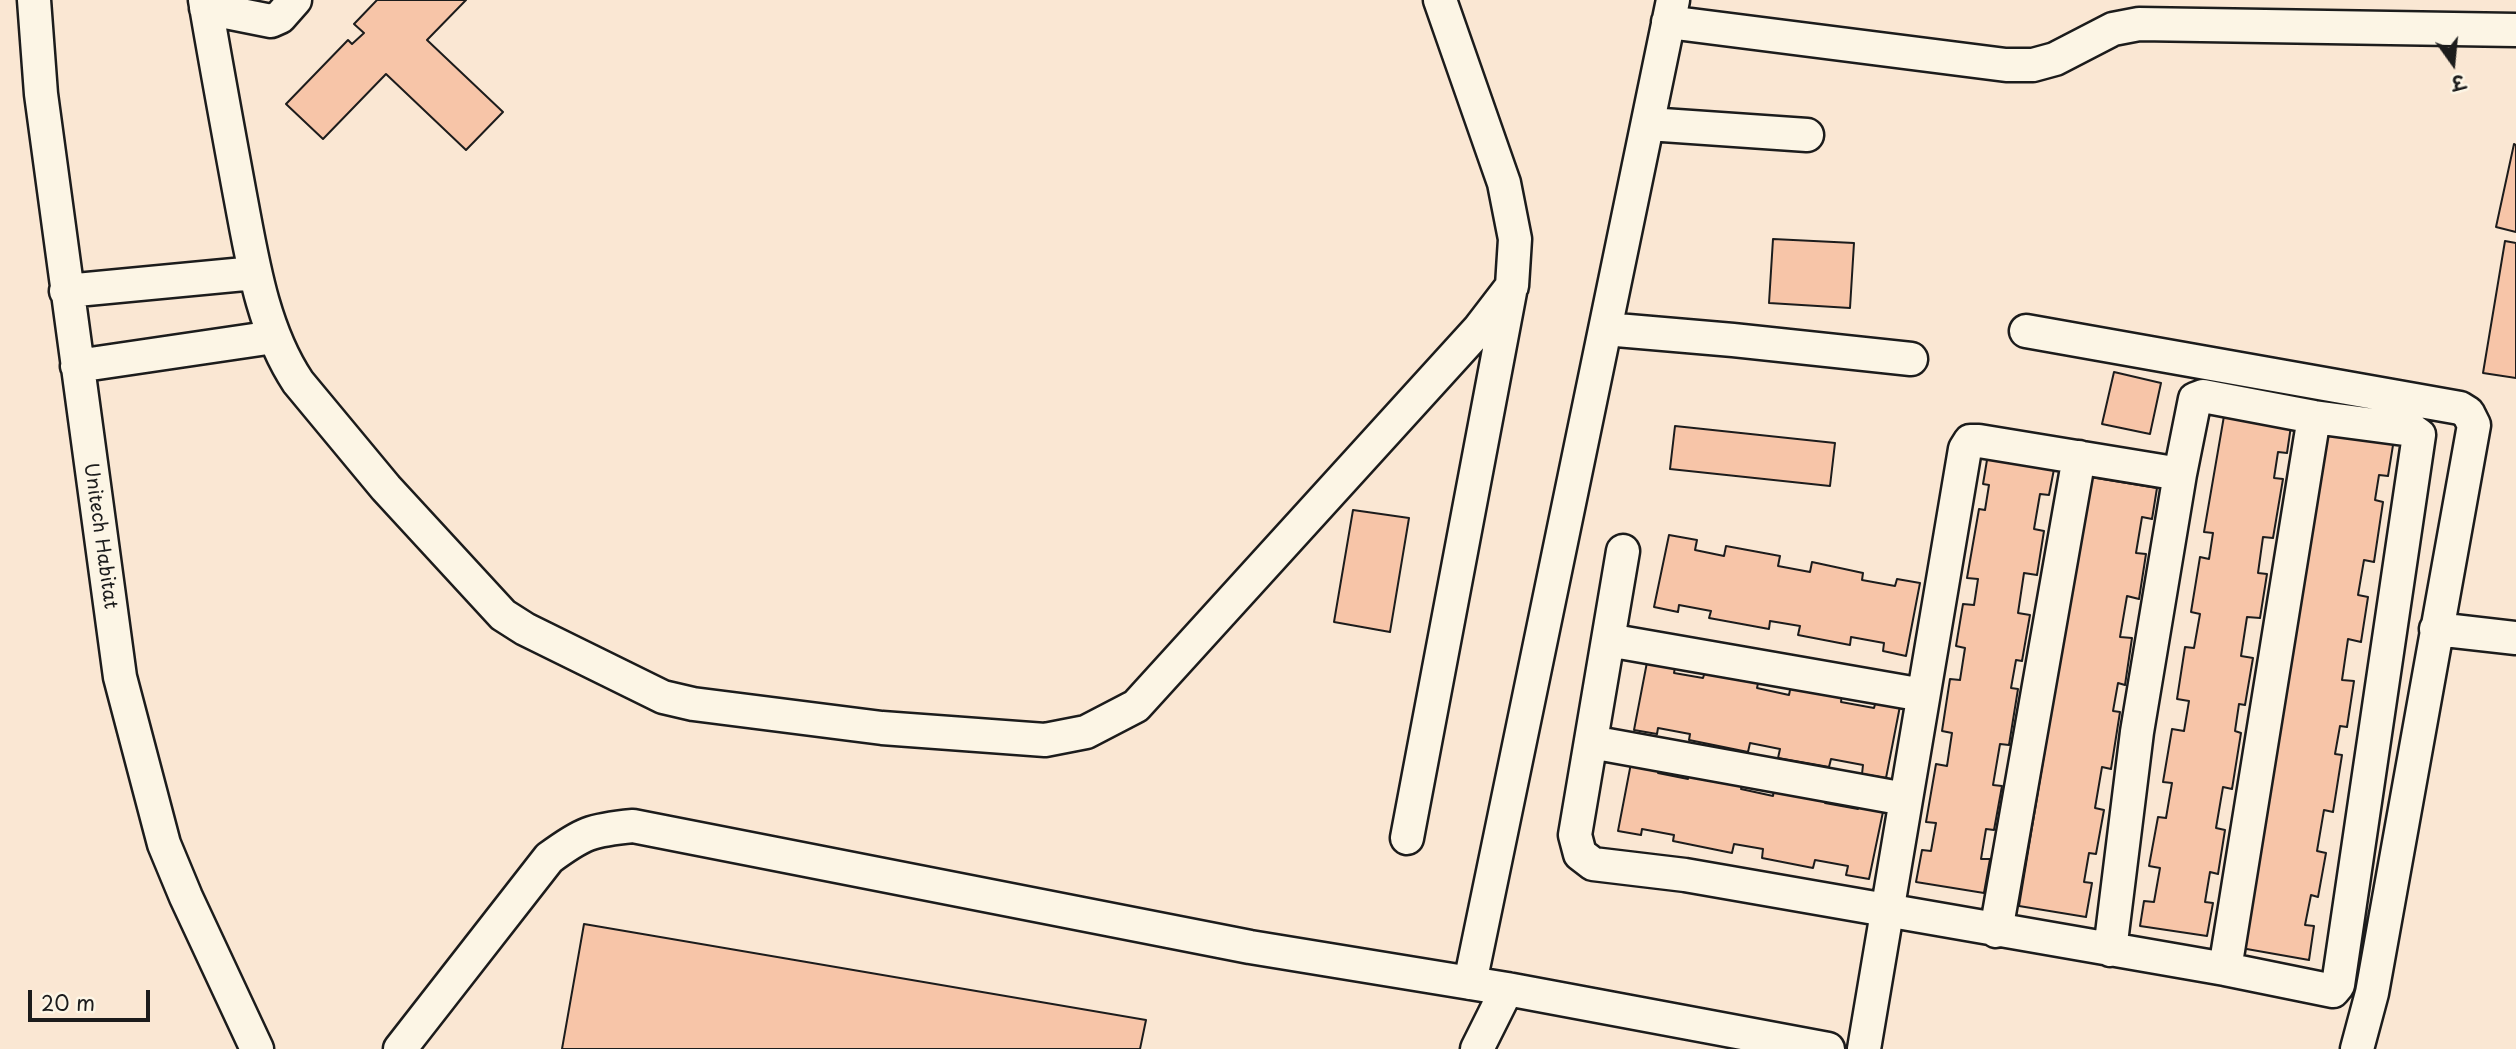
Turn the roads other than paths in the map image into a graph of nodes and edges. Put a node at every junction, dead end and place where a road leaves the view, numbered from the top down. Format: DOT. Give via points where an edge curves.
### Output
graph roads {
  1 [pos="34,0"];
  2 [pos="295,0"];
  3 [pos="1440,0"];
  4 [pos="206,4"];
  5 [pos="1671,11"];
  6 [pos="2324,14"];
  7 [pos="2516,30"];
  8 [pos="1648,124"];
  9 [pos="1807,135"];
  10 [pos="255,273"];
  11 [pos="1511,286"];
  12 [pos="66,291"];
  13 [pos="1605,329"];
  14 [pos="2026,331"];
  15 [pos="274,337"];
  16 [pos="1911,359"];
  17 [pos="77,366"];
  18 [pos="2314,417"];
  19 [pos="2078,457"];
  20 [pos="2180,474"];
  21 [pos="1623,551"];
  22 [pos="2435,629"];
  23 [pos="2516,638"];
  24 [pos="1608,640"];
  25 [pos="1923,695"];
  26 [pos="1591,742"];
  27 [pos="1905,799"];
  28 [pos="1408,838"];
  29 [pos="1886,910"];
  30 [pos="1996,930"];
  31 [pos="2110,950"];
  32 [pos="2225,969"];
  33 [pos="1470,983"];
  34 [pos="1507,989"];
  35 [pos="257,1049"];
  36 [pos="400,1049"];
  37 [pos="1477,1049"];
  38 [pos="1828,1049"];
  39 [pos="1864,1049"];
  40 [pos="2357,1049"];
  1 -- 12 [label="street, Unitech Habitat"];
  2 -- 4 [label="street" via="271,21"];
  3 -- 11 [label="street" via="1504,183 1515,239"];
  4 -- 10 [label="street"];
  5 -- 6 [label="street" via="2006,65 2055,59 2113,29 2139,24"];
  5 -- 8 [label="street"];
  6 -- 7 [label="street"];
  8 -- 9 [label="street"];
  8 -- 13 [label="street"];
  10 -- 12 [label="street"];
  10 -- 15 [label="street"];
  11 -- 15 [label="street" via="1479,329 1136,706 1086,732 1045,740 882,728 693,704 663,697 525,629 483,596 386,488 298,382"];
  11 -- 28 [label="street"];
  12 -- 17 [label="street, Unitech Habitat"];
  13 -- 16 [label="street"];
  13 -- 33 [label="street"];
  14 -- 22 [label="street" via="2468,413 2474,425"];
  15 -- 17 [label="street"];
  17 -- 35 [label="street, Unitech Habitat" via="120,677 164,844"];
  18 -- 20 [label="street" via="2199,397 2193,403"];
  18 -- 32 [label="street"];
  18 -- 32 [label="street" via="2412,430 2420,435 2338,985 2328,991"];
  19 -- 20 [label="street"];
  19 -- 25 [label="street" via="1979,441 1970,442 1965,449"];
  19 -- 30 [label="street"];
  20 -- 31 [label="street" via="2137,732"];
  21 -- 24 [label="street"];
  22 -- 23 [label="street"];
  22 -- 40 [label="street" via="2372,993"];
  24 -- 25 [label="street"];
  24 -- 26 [label="street"];
  25 -- 27 [label="street"];
  26 -- 27 [label="street"];
  26 -- 29 [label="street" via="1575,835 1580,854 1593,863"];
  27 -- 29 [label="street"];
  29 -- 30 [label="street"];
  29 -- 39 [label="street"];
  30 -- 31 [label="street"];
  31 -- 32 [label="street"];
  33 -- 34 [label="street"];
  33 -- 36 [label="street" via="1250,947 633,826 578,836 549,858"];
  34 -- 37 [label="street"];
  34 -- 38 [label="street"];
}
